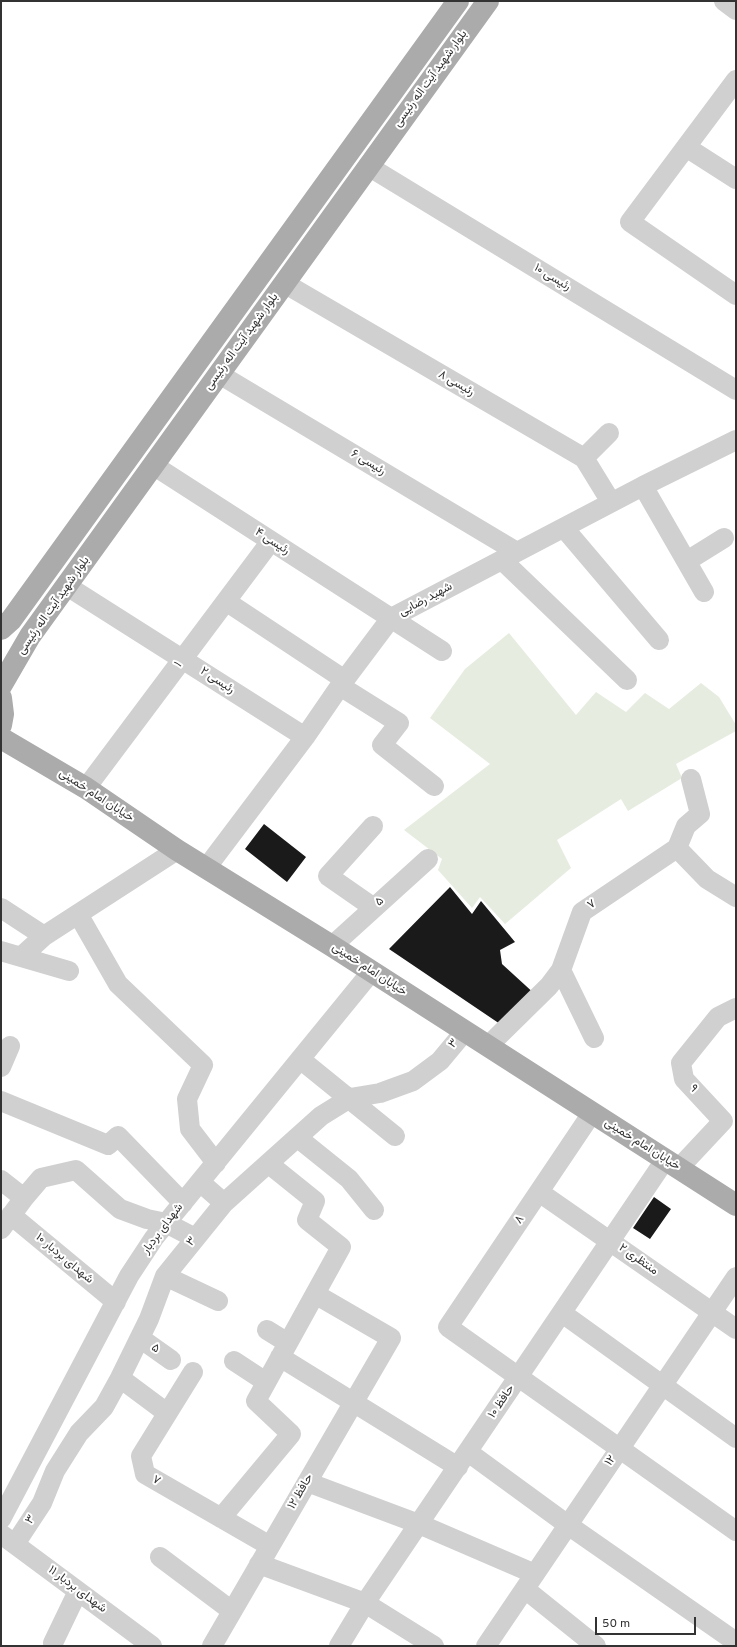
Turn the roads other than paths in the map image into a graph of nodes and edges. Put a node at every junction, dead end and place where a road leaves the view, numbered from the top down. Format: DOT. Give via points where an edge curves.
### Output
graph roads {
  1 [pos="458,1"];
  2 [pos="488,1"];
  3 [pos="724,1"];
  4 [pos="736,10"];
  5 [pos="736,80"];
  6 [pos="686,147"];
  7 [pos="368,166"];
  8 [pos="736,179"];
  9 [pos="314,201"];
  10 [pos="333,215"];
  11 [pos="284,283"];
  12 [pos="736,295"];
  13 [pos="219,374"];
  14 [pos="736,390"];
  15 [pos="609,433"];
  16 [pos="736,440"];
  17 [pos="584,458"];
  18 [pos="153,466"];
  19 [pos="644,486"];
  20 [pos="611,502"];
  21 [pos="564,528"];
  22 [pos="724,538"];
  23 [pos="271,541"];
  24 [pos="509,556"];
  25 [pos="687,561"];
  26 [pos="67,586"];
  27 [pos="704,592"];
  28 [pos="227,602"];
  29 [pos="391,618"];
  30 [pos="1,629"];
  31 [pos="659,640"];
  32 [pos="442,651"];
  33 [pos="184,659"];
  34 [pos="627,680"];
  35 [pos="343,683"];
  36 [pos="1,686"];
  37 [pos="1,698"];
  38 [pos="1,725"];
  39 [pos="305,737"];
  40 [pos="1,738"];
  41 [pos="691,779"];
  42 [pos="434,786"];
  43 [pos="86,788"];
  44 [pos="373,826"];
  45 [pos="677,848"];
  46 [pos="177,850"];
  47 [pos="428,859"];
  48 [pos="207,867"];
  49 [pos="736,897"];
  50 [pos="1,908"];
  51 [pos="374,908"];
  52 [pos="78,914"];
  53 [pos="44,936"];
  54 [pos="332,946"];
  55 [pos="1,951"];
  56 [pos="21,957"];
  57 [pos="561,970"];
  58 [pos="69,971"];
  59 [pos="372,972"];
  60 [pos="736,1008"];
  61 [pos="464,1031"];
  62 [pos="594,1038"];
  63 [pos="10,1046"];
  64 [pos="488,1046"];
  65 [pos="300,1059"];
  66 [pos="1,1067"];
  67 [pos="350,1098"];
  68 [pos="1,1101"];
  69 [pos="592,1113"];
  70 [pos="395,1136"];
  71 [pos="298,1138"];
  72 [pos="216,1163"];
  73 [pos="269,1164"];
  74 [pos="672,1164"];
  75 [pos="1,1180"];
  76 [pos="200,1182"];
  77 [pos="539,1192"];
  78 [pos="24,1198"];
  79 [pos="224,1202"];
  80 [pos="183,1203"];
  81 [pos="736,1205"];
  82 [pos="374,1210"];
  83 [pos="166,1223"];
  84 [pos="4,1224"];
  85 [pos="195,1238"];
  86 [pos="610,1241"];
  87 [pos="165,1276"];
  88 [pos="736,1276"];
  89 [pos="315,1294"];
  90 [pos="218,1301"];
  91 [pos="116,1302"];
  92 [pos="712,1312"];
  93 [pos="562,1313"];
  94 [pos="736,1329"];
  95 [pos="267,1330"];
  96 [pos="140,1338"];
  97 [pos="284,1350"];
  98 [pos="171,1360"];
  99 [pos="234,1361"];
  100 [pos="193,1372"];
  101 [pos="519,1377"];
  102 [pos="120,1378"];
  103 [pos="266,1382"];
  104 [pos="662,1386"];
  105 [pos="354,1401"];
  106 [pos="167,1414"];
  107 [pos="736,1438"];
  108 [pos="620,1449"];
  109 [pos="33,1458"];
  110 [pos="463,1460"];
  111 [pos="55,1471"];
  112 [pos="307,1482"];
  113 [pos="221,1518"];
  114 [pos="1,1519"];
  115 [pos="419,1524"];
  116 [pos="568,1525"];
  117 [pos="736,1531"];
  118 [pos="8,1539"];
  119 [pos="270,1546"];
  120 [pos="160,1557"];
  121 [pos="260,1564"];
  122 [pos="530,1582"];
  123 [pos="78,1590"];
  124 [pos="365,1603"];
  125 [pos="232,1611"];
  126 [pos="53,1642"];
  127 [pos="736,1642"];
  128 [pos="152,1646"];
  129 [pos="212,1646"];
  130 [pos="339,1646"];
  131 [pos="434,1646"];
  132 [pos="486,1646"];
  133 [pos="596,1646"];
  1 -- 9 [label="main road, بلوار شهید آیت اله رئیسی"];
  2 -- 7 [label="main road, بلوار شهید آیت اله رئیسی"];
  3 -- 4 [label="street"];
  5 -- 6 [label="street"];
  6 -- 8 [label="street"];
  6 -- 12 [label="street" via="630,222"];
  7 -- 10 [label="main road, بلوار شهید آیت اله رئیسی"];
  7 -- 14 [label="street, رئیسی ۱۰"];
  9 -- 10 [label="main road"];
  9 -- 30 [label="main road, بلوار شهید آیت اله رئیسی" via="16,613"];
  10 -- 11 [label="main road, بلوار شهید آیت اله رئیسی"];
  11 -- 13 [label="main road, بلوار شهید آیت اله رئیسی"];
  11 -- 17 [label="street, رئیسی ۸"];
  13 -- 18 [label="main road, بلوار شهید آیت اله رئیسی"];
  13 -- 24 [label="street, رئیسی ۶"];
  15 -- 17 [label="street"];
  16 -- 19 [label="street, شهید رضایی"];
  17 -- 20 [label="street, رئیسی ۸"];
  18 -- 23 [label="street, رئیسی ۴"];
  18 -- 26 [label="main road, بلوار شهید آیت اله رئیسی"];
  19 -- 20 [label="street, شهید رضایی"];
  19 -- 25 [label="street"];
  20 -- 21 [label="street, شهید رضایی"];
  21 -- 24 [label="street, شهید رضایی"];
  21 -- 31 [label="street"];
  22 -- 25 [label="street"];
  23 -- 28 [label="street, ۱"];
  23 -- 29 [label="street, رئیسی ۴"];
  24 -- 29 [label="street, شهید رضایی"];
  24 -- 34 [label="street, رئیسی ۶"];
  25 -- 27 [label="street"];
  26 -- 33 [label="street, رئیسی ۲"];
  26 -- 36 [label="main road, بلوار شهید آیت اله رئیسی" via="30,636"];
  28 -- 33 [label="street, ۱"];
  28 -- 35 [label="street"];
  29 -- 32 [label="street, رئیسی ۴"];
  29 -- 35 [label="street, شهید رضایی"];
  33 -- 39 [label="street, رئیسی ۲"];
  33 -- 43 [label="street, ۱"];
  35 -- 39 [label="street, شهید رضایی"];
  35 -- 42 [label="street" via="399,724 382,745"];
  37 -- 38 [label="main road"];
  39 -- 48 [label="street, شهید رضایی"];
  40 -- 43 [label="main road, خیابان امام خمینی"];
  41 -- 45 [label="street" via="700,814 686,826"];
  43 -- 46 [label="main road, خیابان امام خمینی"];
  44 -- 51 [label="street" via="328,876"];
  45 -- 49 [label="street" via="707,879"];
  45 -- 57 [label="street, ۷" via="582,912"];
  46 -- 48 [label="main road, خیابان امام خمینی"];
  46 -- 52 [label="street"];
  47 -- 51 [label="street, ۵"];
  48 -- 54 [label="main road, خیابان امام خمینی"];
  50 -- 53 [label="street"];
  51 -- 54 [label="street, ۵"];
  52 -- 53 [label="street"];
  52 -- 72 [label="street" via="118,984 203,1065 187,1099 190,1129"];
  53 -- 56 [label="street"];
  54 -- 59 [label="main road, خیابان امام خمینی"];
  55 -- 56 [label="street"];
  56 -- 58 [label="street"];
  57 -- 62 [label="street"];
  57 -- 64 [label="street, ۷" via="549,986"];
  59 -- 61 [label="main road, خیابان امام خمینی"];
  59 -- 65 [label="street, شهدای بردبار"];
  60 -- 74 [label="street, ۹" via="718,1017 682,1062 684,1079 723,1121"];
  61 -- 64 [label="main road, خیابان امام خمینی"];
  61 -- 67 [label="street, ۳" via="440,1062 413,1082 380,1093"];
  63 -- 66 [label="street"];
  64 -- 69 [label="main road, خیابان امام خمینی"];
  65 -- 67 [label="street"];
  65 -- 72 [label="street, شهدای بردبار"];
  67 -- 70 [label="street"];
  67 -- 71 [label="street, ۳" via="321,1116"];
  68 -- 80 [label="street" via="108,1145 118,1136"];
  69 -- 74 [label="main road, خیابان امام خمینی"];
  69 -- 77 [label="street, ۸"];
  71 -- 73 [label="street, ۳"];
  71 -- 82 [label="street" via="349,1179"];
  72 -- 76 [label="street, شهدای بردبار"];
  73 -- 79 [label="street, ۳"];
  73 -- 89 [label="street" via="315,1200 307,1220 341,1246"];
  74 -- 81 [label="main road, خیابان امام خمینی"];
  74 -- 86 [label="street, حافظ ۱۰"];
  75 -- 78 [label="street"];
  76 -- 79 [label="street"];
  76 -- 80 [label="street, شهدای بردبار"];
  77 -- 86 [label="street, منتظری ۲"];
  77 -- 101 [label="street, ۸" via="448,1327"];
  78 -- 83 [label="street" via="41,1178 76,1170 120,1209 147,1220"];
  78 -- 84 [label="street"];
  79 -- 85 [label="street, ۳"];
  80 -- 83 [label="street, شهدای بردبار"];
  83 -- 85 [label="street"];
  83 -- 91 [label="street, شهدای بردبار" via="138,1263"];
  84 -- 91 [label="street, شهدای بردبار ۱۰"];
  85 -- 87 [label="street, ۳"];
  86 -- 92 [label="street, منتظری ۲"];
  86 -- 93 [label="street, حافظ ۱۰"];
  87 -- 90 [label="street"];
  87 -- 96 [label="street, ۳"];
  88 -- 92 [label="street, ۱۲"];
  89 -- 97 [label="street"];
  89 -- 105 [label="street, حافظ ۱۲" via="391,1338"];
  91 -- 109 [label="street, شهدای بردبار"];
  92 -- 94 [label="street, منتظری ۲"];
  92 -- 104 [label="street, ۱۲"];
  93 -- 101 [label="street, حافظ ۱۰"];
  93 -- 104 [label="street"];
  95 -- 97 [label="street"];
  96 -- 98 [label="street, ۵"];
  96 -- 102 [label="street, ۳"];
  97 -- 103 [label="street"];
  97 -- 105 [label="street"];
  99 -- 103 [label="street"];
  100 -- 106 [label="street, ۷"];
  101 -- 108 [label="street"];
  101 -- 110 [label="street, حافظ ۱۰"];
  102 -- 106 [label="street"];
  102 -- 111 [label="street, ۳" via="104,1407 79,1433"];
  103 -- 113 [label="street" via="256,1401 291,1434"];
  104 -- 107 [label="street"];
  104 -- 108 [label="street, ۱۲"];
  105 -- 110 [label="street"];
  105 -- 112 [label="street, حافظ ۱۲"];
  106 -- 113 [label="street, ۷" via="141,1456 145,1474"];
  108 -- 116 [label="street, ۱۲"];
  108 -- 117 [label="street"];
  109 -- 111 [label="street"];
  109 -- 114 [label="street, شهدای بردبار"];
  110 -- 115 [label="street, حافظ ۱۰"];
  110 -- 116 [label="street"];
  111 -- 118 [label="street, ۳" via="42,1503"];
  112 -- 115 [label="street"];
  112 -- 119 [label="street, حافظ ۱۲"];
  113 -- 119 [label="street, ۷"];
  115 -- 122 [label="street"];
  115 -- 124 [label="street, حافظ ۱۰"];
  116 -- 122 [label="street, ۱۲"];
  116 -- 127 [label="street"];
  118 -- 123 [label="street, شهدای بردبار ۱۱"];
  119 -- 121 [label="street, حافظ ۱۲"];
  120 -- 125 [label="street"];
  121 -- 124 [label="street"];
  121 -- 125 [label="street, حافظ ۱۲"];
  122 -- 132 [label="street, ۱۲"];
  122 -- 133 [label="street"];
  123 -- 126 [label="street"];
  123 -- 128 [label="street, شهدای بردبار ۱۱"];
  124 -- 130 [label="street, حافظ ۱۰"];
  124 -- 131 [label="street"];
  125 -- 129 [label="street, حافظ ۱۲"];
}
